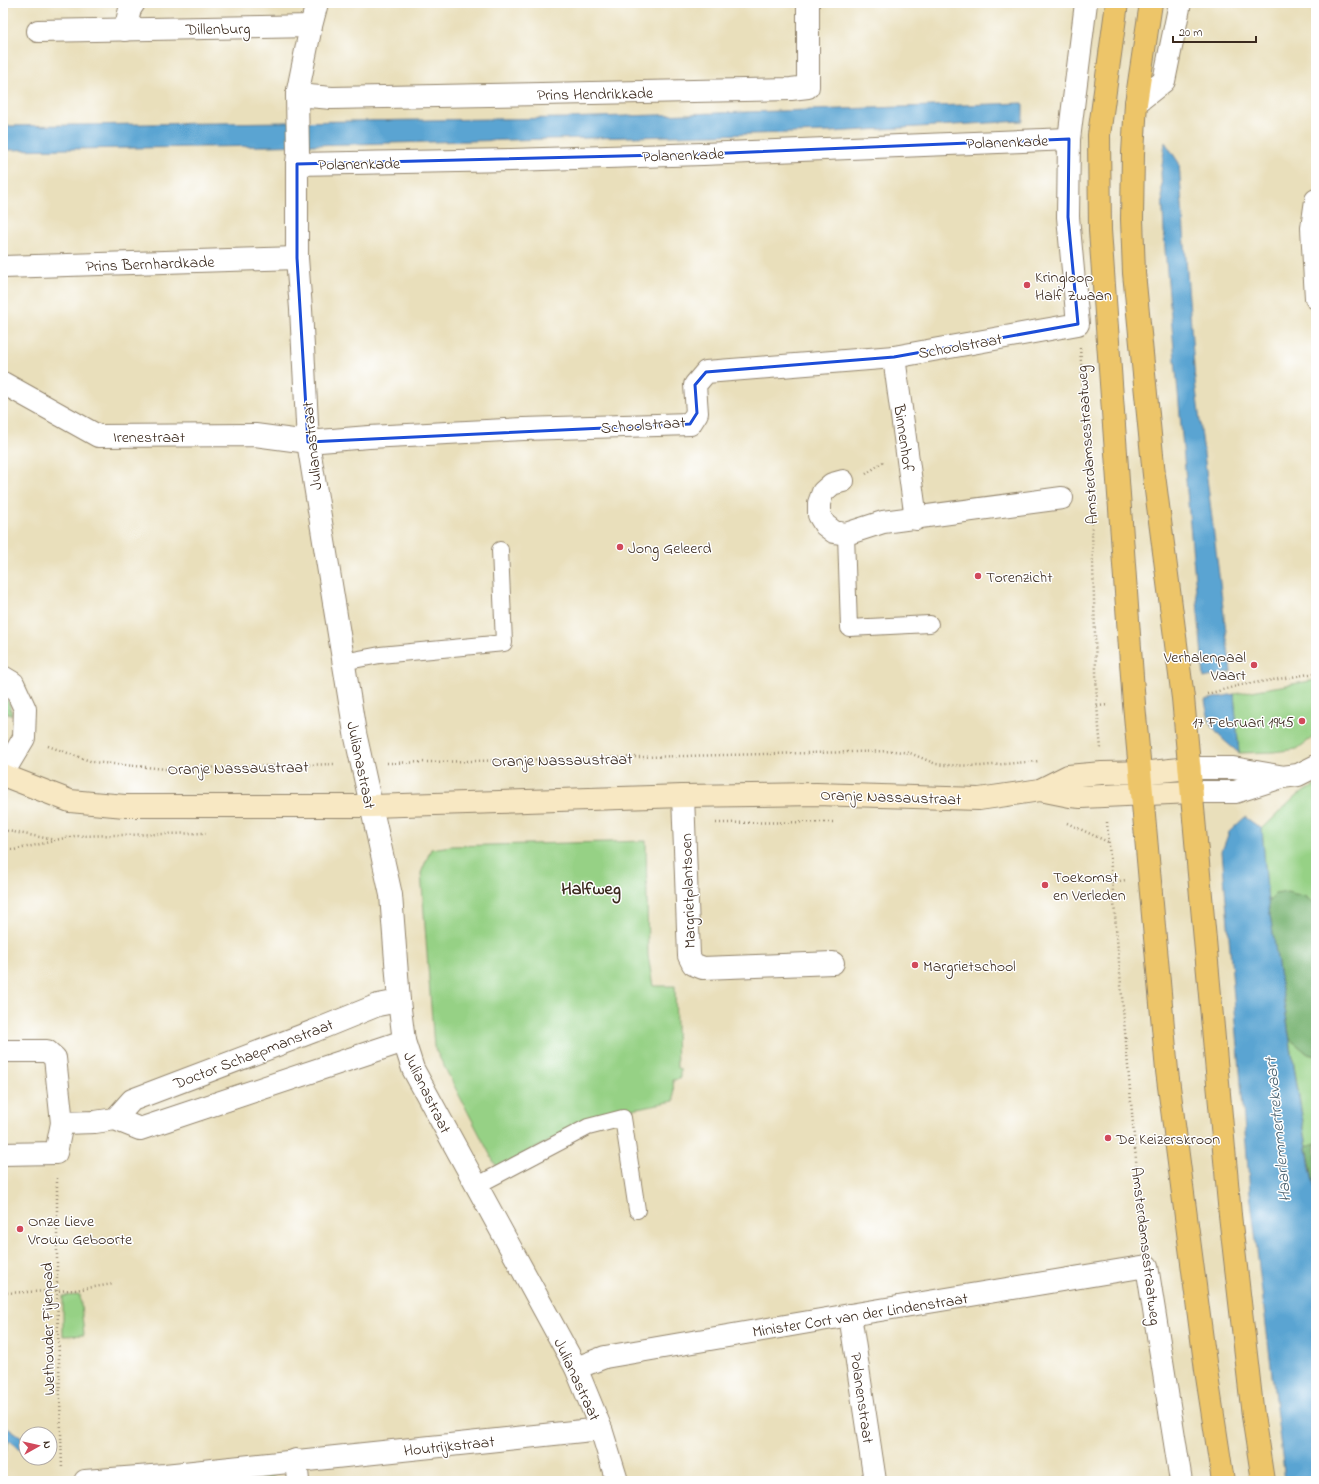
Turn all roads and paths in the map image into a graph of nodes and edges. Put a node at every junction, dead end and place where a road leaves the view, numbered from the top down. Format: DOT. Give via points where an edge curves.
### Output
graph roads {
  1 [pos="134,3"];
  2 [pos="317,3"];
  3 [pos="808,3"];
  4 [pos="1086,3"];
  5 [pos="1117,3"];
  6 [pos="1151,3"];
  7 [pos="1180,3"];
  8 [pos="311,26"];
  9 [pos="125,30"];
  10 [pos="38,31"];
  11 [pos="297,103"];
  12 [pos="1136,103"];
  13 [pos="1069,139"];
  14 [pos="298,159"];
  15 [pos="1316,200"];
  16 [pos="297,258"];
  17 [pos="3,268"];
  18 [pos="1316,298"];
  19 [pos="1078,324"];
  20 [pos="894,357"];
  21 [pos="3,383"];
  22 [pos="308,442"];
  23 [pos="907,454"];
  24 [pos="844,481"];
  25 [pos="1062,498"];
  26 [pos="916,519"];
  27 [pos="846,534"];
  28 [pos="500,550"];
  29 [pos="930,624"];
  30 [pos="344,662"];
  31 [pos="3,677"];
  32 [pos="24,738"];
  33 [pos="1095,752"];
  34 [pos="1044,760"];
  35 [pos="361,764"];
  36 [pos="1316,766"];
  37 [pos="1190,768"];
  38 [pos="1139,772"];
  39 [pos="3,774"];
  40 [pos="1282,777"];
  41 [pos="1040,790"];
  42 [pos="1192,792"];
  43 [pos="1141,794"];
  44 [pos="683,796"];
  45 [pos="371,806"];
  46 [pos="1068,823"];
  47 [pos="56,840"];
  48 [pos="3,850"];
  49 [pos="833,963"];
  50 [pos="399,1001"];
  51 [pos="404,1041"];
  52 [pos="3,1051"];
  53 [pos="115,1119"];
  54 [pos="62,1123"];
  55 [pos="56,1153"];
  56 [pos="3,1154"];
  57 [pos="476,1186"];
  58 [pos="636,1210"];
  59 [pos="1147,1266"];
  60 [pos="113,1284"];
  61 [pos="57,1291"];
  62 [pos="3,1293"];
  63 [pos="850,1315"];
  64 [pos="576,1368"];
  65 [pos="601,1429"];
  66 [pos="297,1471"];
  67 [pos="62,1475"];
  68 [pos="166,1478"];
  69 [pos="85,1481"];
  70 [pos="616,1481"];
  71 [pos="875,1481"];
  72 [pos="1182,1481"];
  73 [pos="1224,1481"];
  74 [pos="1263,1481"];
  1 -- 9 [label="street"];
  2 -- 8 [label="street, Julianastraat"];
  3 -- 11 [label="street, Prins Hendrikkade" via="808,87 332,98"];
  4 -- 13 [label="street"];
  5 -- 38 [label="main road" via="1099,135 1100,230"];
  6 -- 12 [label="main road"];
  7 -- 12 [label="street" via="1164,81"];
  8 -- 9 [label="street, Dillenburg"];
  8 -- 11 [label="street, Julianastraat"];
  9 -- 10 [label="street, Dillenburg"];
  11 -- 14 [label="street, Julianastraat"];
  12 -- 37 [label="main road" via="1132,219 1134,273 1154,476"];
  13 -- 14 [label="street, Polanenkade" via="511,160"];
  13 -- 19 [label="street" via="1068,217"];
  14 -- 16 [label="street, Julianastraat"];
  15 -- 18 [label="street" via="1312,228"];
  16 -- 17 [label="street, Prins Bernhardkade"];
  16 -- 22 [label="street, Julianastraat"];
  19 -- 20 [label="street, Schoolstraat"];
  19 -- 33 [label="path, Amsterdamsestraatweg" via="1091,494 1097,706 1101,751"];
  20 -- 22 [label="street, Schoolstraat" via="706,372 695,385 697,413 690,424 493,431"];
  20 -- 23 [label="street, Binnenhof"];
  21 -- 22 [label="street, Irenestraat" via="98,436 255,435"];
  22 -- 30 [label="street, Julianastraat"];
  23 -- 24 [label="path" via="890,456 860,478"];
  23 -- 26 [label="street, Binnenhof"];
  24 -- 27 [label="street" via="832,484 823,492 819,503 820,515 825,525 834,532"];
  25 -- 26 [label="street"];
  26 -- 27 [label="street" via="883,522"];
  27 -- 29 [label="lane" via="849,628"];
  28 -- 30 [label="lane" via="504,643 380,655"];
  30 -- 35 [label="street, Julianastraat"];
  31 -- 32 [label="street" via="13,683 25,709"];
  32 -- 35 [label="path, Oranje Nassaustraat" via="93,762 166,769"];
  32 -- 39 [label="street"];
  34 -- 35 [label="path, Oranje Nassaustraat" via="981,766 944,766 910,753 894,751"];
  35 -- 45 [label="street, Julianastraat"];
  36 -- 40 [label="street" via="1298,774"];
  37 -- 38 [label="main road, Oranje Nassaustraat"];
  37 -- 40 [label="street" via="1232,768"];
  37 -- 42 [label="main road"];
  38 -- 41 [label="main road, Oranje Nassaustraat" via="1068,776"];
  38 -- 43 [label="main road"];
  39 -- 45 [label="main road, Oranje Nassaustraat" via="70,801 125,806"];
  40 -- 42 [label="street" via="1235,792"];
  41 -- 43 [label="main road, Oranje Nassaustraat" via="1075,797"];
  41 -- 44 [label="main road, Oranje Nassaustraat" via="979,799 816,794"];
  42 -- 43 [label="main road, Oranje Nassaustraat"];
  42 -- 74 [label="main road" via="1230,1215"];
  43 -- 73 [label="main road" via="1167,1071 1206,1370"];
  44 -- 45 [label="main road, Oranje Nassaustraat"];
  44 -- 49 [label="street, Margrietplantsoen" via="688,956 693,964 703,968"];
  45 -- 50 [label="street, Julianastraat" via="391,896"];
  46 -- 59 [label="path, Amsterdamsestraatweg" via="1108,842"];
  47 -- 48 [label="path" via="14,850"];
  50 -- 51 [label="street, Julianastraat"];
  50 -- 53 [label="street, Doctor Schaepmanstraat" via="378,1005 132,1100"];
  51 -- 53 [label="street, Doctor Schaepmanstraat" via="140,1129"];
  51 -- 57 [label="street, Julianastraat" via="413,1069"];
  52 -- 54 [label="street" via="46,1051 54,1058"];
  53 -- 54 [label="street"];
  54 -- 55 [label="street"];
  55 -- 56 [label="street"];
  55 -- 61 [label="path, Wethouder Fijenpad"];
  57 -- 58 [label="lane" via="588,1127 623,1118"];
  57 -- 64 [label="street, Julianastraat"];
  59 -- 63 [label="street, Minister Cort van der Lindenstraat"];
  59 -- 72 [label="street, Amsterdamsestraatweg"];
  60 -- 61 [label="path"];
  61 -- 62 [label="path"];
  61 -- 67 [label="path, Wethouder Fijenpad"];
  63 -- 64 [label="street, Minister Cort van der Lindenstraat" via="605,1357"];
  63 -- 71 [label="street, Polanenstraat"];
  64 -- 65 [label="street, Julianastraat"];
  65 -- 66 [label="street, Houtrijkstraat"];
  65 -- 70 [label="street, Julianastraat"];
  66 -- 68 [label="street, Houtrijkstraat"];
  68 -- 69 [label="street, Houtrijkstraat"];
}
